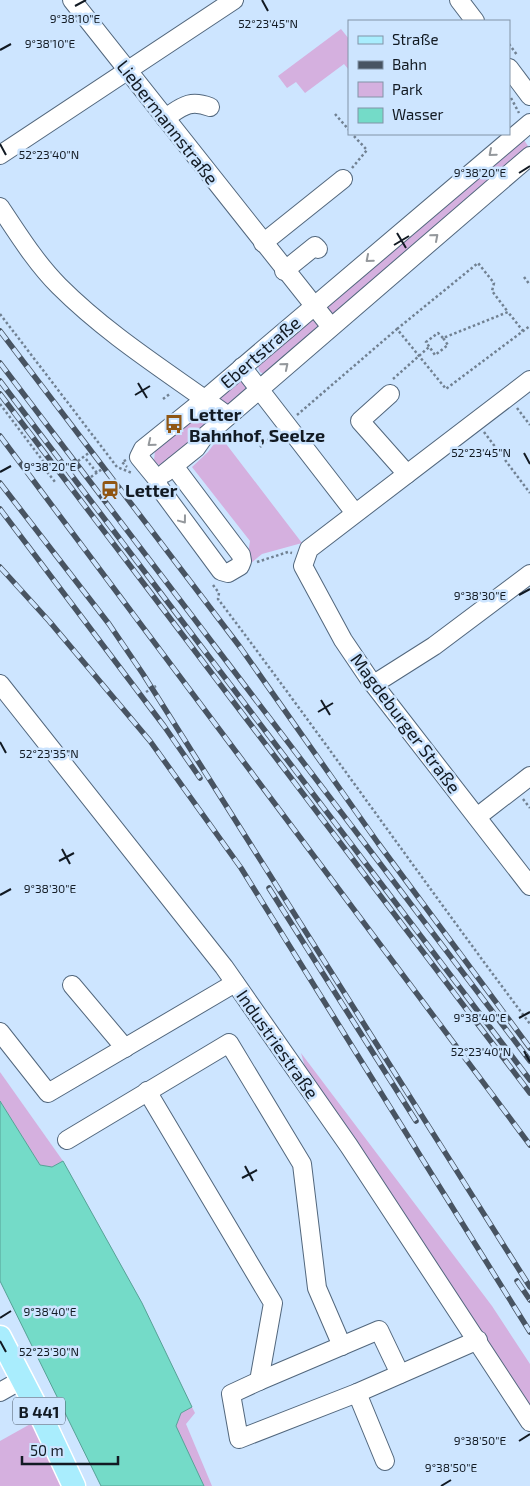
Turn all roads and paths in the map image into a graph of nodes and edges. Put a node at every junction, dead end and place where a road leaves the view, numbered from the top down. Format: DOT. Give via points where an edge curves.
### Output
graph roads {
  1 [pos="72,0"];
  2 [pos="234,0"];
  3 [pos="459,0"];
  4 [pos="474,20"];
  5 [pos="510,69"];
  6 [pos="127,71"];
  7 [pos="510,94"];
  8 [pos="530,96"];
  9 [pos="210,107"];
  10 [pos="335,114"];
  11 [pos="165,118"];
  12 [pos="529,123"];
  13 [pos="348,129"];
  14 [pos="353,135"];
  15 [pos="0,155"];
  16 [pos="530,156"];
  17 [pos="343,179"];
  18 [pos="0,207"];
  19 [pos="263,243"];
  20 [pos="318,249"];
  21 [pos="284,271"];
  22 [pos="524,277"];
  23 [pos="530,285"];
  24 [pos="313,307"];
  25 [pos="508,312"];
  26 [pos="0,314"];
  27 [pos="530,326"];
  28 [pos="330,327"];
  29 [pos="396,329"];
  30 [pos="523,331"];
  31 [pos="443,338"];
  32 [pos="429,347"];
  33 [pos="420,357"];
  34 [pos="242,367"];
  35 [pos="530,380"];
  36 [pos="258,389"];
  37 [pos="171,393"];
  38 [pos="390,394"];
  39 [pos="509,397"];
  40 [pos="163,399"];
  41 [pos="205,399"];
  42 [pos="0,404"];
  43 [pos="228,416"];
  44 [pos="476,422"];
  45 [pos="286,425"];
  46 [pos="530,425"];
  47 [pos="260,447"];
  48 [pos="90,452"];
  49 [pos="86,459"];
  50 [pos="78,461"];
  51 [pos="174,466"];
  52 [pos="102,469"];
  53 [pos="97,473"];
  54 [pos="132,473"];
  55 [pos="407,474"];
  56 [pos="91,477"];
  57 [pos="157,479"];
  58 [pos="55,482"];
  59 [pos="530,493"];
  60 [pos="355,514"];
  61 [pos="307,553"];
  62 [pos="249,568"];
  63 [pos="530,574"];
  64 [pos="219,592"];
  65 [pos="0,684"];
  66 [pos="374,684"];
  67 [pos="156,686"];
  68 [pos="146,692"];
  69 [pos="530,776"];
  70 [pos="477,817"];
  71 [pos="530,886"];
  72 [pos="235,983"];
  73 [pos="72,985"];
  74 [pos="530,1024"];
  75 [pos="0,1032"];
  76 [pos="125,1048"];
  77 [pos="147,1091"];
  78 [pos="67,1140"];
  79 [pos="0,1337"];
  80 [pos="478,1340"];
  81 [pos="342,1346"];
  82 [pos="400,1374"];
  83 [pos="23,1379"];
  84 [pos="259,1381"];
  85 [pos="0,1392"];
  86 [pos="357,1393"];
  87 [pos="530,1422"];
  88 [pos="385,1461"];
  89 [pos="74,1486"];
  1 -- 6 [label="street, Liebermannstraße"];
  2 -- 6 [label="street"];
  3 -- 4 [label="street"];
  5 -- 8 [label="street"];
  6 -- 11 [label="street, Liebermannstraße"];
  6 -- 15 [label="street"];
  7 -- 12 [label="path" via="516,109"];
  9 -- 11 [label="street" via="199,102 185,105"];
  10 -- 13 [label="path"];
  11 -- 19 [label="street, Liebermannstraße"];
  12 -- 24 [label="street, Ebertstraße, one-way"];
  14 -- 17 [label="path" via="366,150"];
  28 -- 16 [label="street, Ebertstraße, one-way"];
  17 -- 19 [label="street"];
  18 -- 41 [label="street" via="30,252 58,285 124,343"];
  19 -- 21 [label="street, Liebermannstraße"];
  20 -- 21 [label="street" via="315,246"];
  21 -- 24 [label="street, Liebermannstraße"];
  22 -- 23 [label="path"];
  24 -- 28 [label="street, Liebermannstraße"];
  24 -- 34 [label="street, Ebertstraße"];
  25 -- 29 [label="path" via="492,291 494,284 478,263"];
  25 -- 30 [label="path"];
  25 -- 31 [label="path"];
  26 -- 54 [label="path" via="117,467"];
  27 -- 30 [label="path"];
  36 -- 28 [label="street, Ebertstraße, one-way"];
  29 -- 33 [label="path"];
  29 -- 45 [label="path"];
  30 -- 33 [label="path" via="446,388"];
  31 -- 32 [label="path" via="438,332 426,342"];
  31 -- 32 [label="path" via="448,345 435,355"];
  32 -- 33 [label="path"];
  33 -- 38 [label="path" via="388,383 394,390"];
  34 -- 36 [label="street"];
  34 -- 41 [label="street, Ebertstraße"];
  35 -- 39 [label="street"];
  36 -- 43 [label="street, Ebertstraße"];
  36 -- 45 [label="street"];
  37 -- 40 [label="path"];
  38 -- 55 [label="street" via="360,421"];
  39 -- 44 [label="street"];
  39 -- 46 [label="path"];
  41 -- 43 [label="street"];
  41 -- 57 [label="street, Ebertstraße, one-way" via="143,449 139,457"];
  42 -- 58 [label="path"];
  43 -- 51 [label="street, Ebertstraße"];
  44 -- 55 [label="street"];
  44 -- 59 [label="path"];
  45 -- 47 [label="path"];
  45 -- 60 [label="street"];
  48 -- 50 [label="path"];
  49 -- 53 [label="path"];
  51 -- 57 [label="street, Ebertstraße"];
  57 -- 51 [label="street, one-way" via="159,487 221,570 228,573 240,566 241,555"];
  52 -- 53 [label="path"];
  53 -- 56 [label="path"];
  55 -- 60 [label="street"];
  60 -- 61 [label="street"];
  61 -- 62 [label="path" via="288,552 257,562"];
  61 -- 66 [label="street, Magdeburger Straße" via="303,566 344,640"];
  63 -- 66 [label="street" via="434,646"];
  64 -- 74 [label="path" via="218,599"];
  65 -- 72 [label="street, Industriestraße"];
  66 -- 70 [label="street, Magdeburger Straße"];
  67 -- 68 [label="path"];
  69 -- 70 [label="street"];
  70 -- 71 [label="street, Magdeburger Straße"];
  72 -- 76 [label="street"];
  72 -- 80 [label="street, Industriestraße" via="349,1146"];
  73 -- 76 [label="street"];
  75 -- 76 [label="street" via="48,1093"];
  77 -- 78 [label="street"];
  77 -- 81 [label="street" via="229,1042 302,1164 317,1288"];
  77 -- 84 [label="street" via="273,1303"];
  79 -- 83 [label="main road, B 441"];
  80 -- 82 [label="street"];
  80 -- 87 [label="street, Industriestraße"];
  81 -- 82 [label="street" via="379,1330"];
  81 -- 84 [label="street"];
  82 -- 86 [label="street"];
  83 -- 85 [label="street"];
  83 -- 89 [label="main road, B 441"];
  84 -- 86 [label="street" via="231,1394 239,1439"];
  86 -- 88 [label="street"];
}
